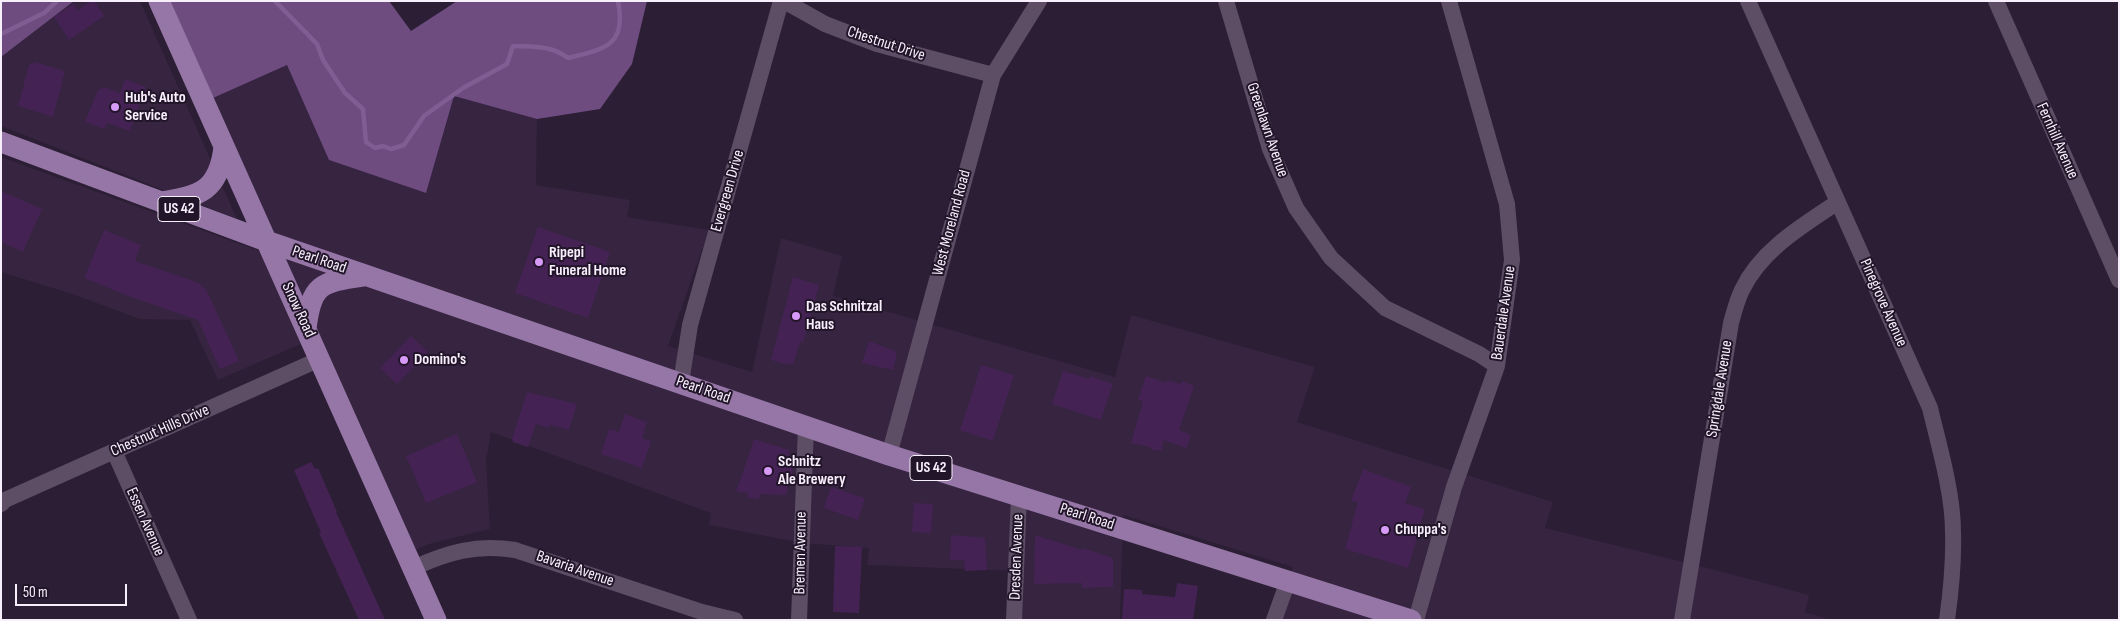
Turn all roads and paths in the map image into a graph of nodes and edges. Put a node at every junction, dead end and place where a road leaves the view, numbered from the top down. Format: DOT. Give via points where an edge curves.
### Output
graph roads {
  1 [pos="159,1"];
  2 [pos="782,1"];
  3 [pos="1038,1"];
  4 [pos="1226,1"];
  5 [pos="1449,1"];
  6 [pos="1748,1"];
  7 [pos="1996,1"];
  8 [pos="993,75"];
  9 [pos="1,142"];
  10 [pos="224,148"];
  11 [pos="160,202"];
  12 [pos="1838,202"];
  13 [pos="266,241"];
  14 [pos="366,276"];
  15 [pos="2119,280"];
  16 [pos="306,329"];
  17 [pos="320,359"];
  18 [pos="1497,366"];
  19 [pos="680,383"];
  20 [pos="806,426"];
  21 [pos="114,451"];
  22 [pos="889,455"];
  23 [pos="1019,495"];
  24 [pos="2,498"];
  25 [pos="413,568"];
  26 [pos="1288,581"];
  27 [pos="189,620"];
  28 [pos="436,620"];
  29 [pos="735,620"];
  30 [pos="799,620"];
  31 [pos="1014,620"];
  32 [pos="1274,620"];
  33 [pos="1411,620"];
  34 [pos="1416,620"];
  35 [pos="1682,620"];
  36 [pos="1947,620"];
  1 -- 10 [label="main road, Snow Road"];
  2 -- 8 [label="street, Chestnut Drive" via="825,24 877,44"];
  2 -- 19 [label="street, Evergreen Drive" via="690,325"];
  3 -- 8 [label="street, West Moreland Road"];
  4 -- 18 [label="street, Greenlawn Avenue" via="1270,149 1296,208 1330,258 1385,308"];
  5 -- 18 [label="street, Bauerdale Avenue" via="1507,204 1512,260"];
  6 -- 12 [label="street, Pinegrove Avenue"];
  7 -- 15 [label="street, Fernhill Avenue"];
  8 -- 22 [label="street, West Moreland Road"];
  9 -- 11 [label="main road, Pearl Road / US 42"];
  10 -- 11 [label="main road" via="217,177 206,188 194,196"];
  10 -- 13 [label="main road, Snow Road"];
  11 -- 13 [label="main road, Pearl Road / US 42"];
  12 -- 35 [label="street, Springdale Avenue" via="1762,259 1742,290 1731,323"];
  12 -- 36 [label="street, Pinegrove Avenue" via="1930,408 1944,466 1953,530"];
  13 -- 14 [label="main road, Pearl Road / US 42"];
  13 -- 16 [label="main road, Snow Road"];
  14 -- 16 [label="main road" via="334,280 323,286 314,294 308,308"];
  14 -- 19 [label="main road, Pearl Road / US 42"];
  16 -- 17 [label="main road, Snow Road"];
  17 -- 21 [label="street, Chestnut Hills Drive"];
  17 -- 25 [label="main road, Snow Road"];
  18 -- 34 [label="street, Bauerdale Avenue" via="1454,487"];
  19 -- 20 [label="main road, Pearl Road / US 42"];
  20 -- 22 [label="main road, Pearl Road / US 42"];
  20 -- 30 [label="street, Bremen Avenue"];
  21 -- 24 [label="street, Chestnut Hills Drive"];
  21 -- 27 [label="street, Essen Avenue"];
  22 -- 23 [label="main road, Pearl Road / US 42"];
  23 -- 26 [label="main road, Pearl Road / US 42"];
  23 -- 31 [label="street, Dresden Avenue"];
  25 -- 28 [label="main road, Snow Road"];
  25 -- 29 [label="street, Bavaria Avenue" via="462,550 506,549 528,553 702,612"];
  26 -- 32 [label="street"];
  26 -- 33 [label="main road, Pearl Road / US 42"];
}
